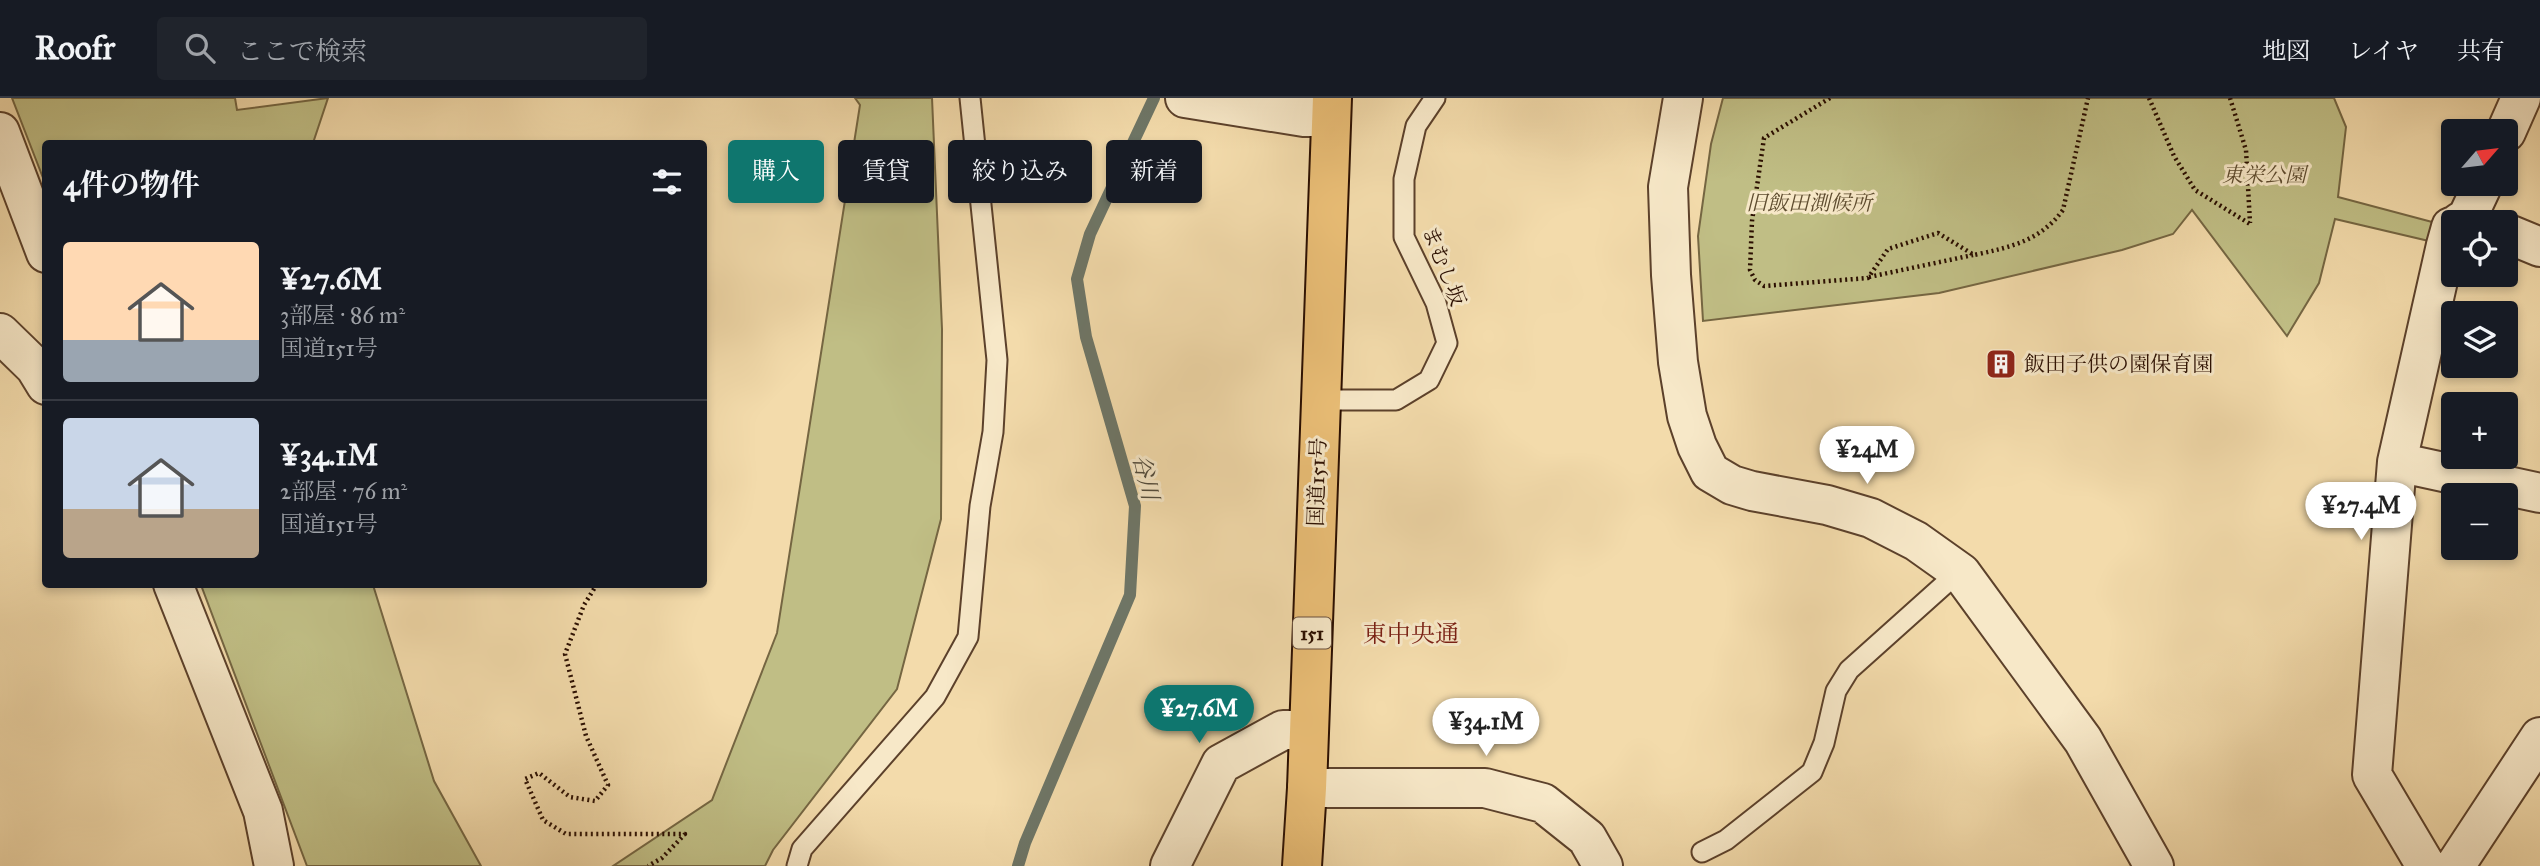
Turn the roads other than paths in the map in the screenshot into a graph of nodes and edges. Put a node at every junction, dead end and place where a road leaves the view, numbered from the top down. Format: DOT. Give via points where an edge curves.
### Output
graph roads {
  1 [pos="970,98"];
  2 [pos="1435,98"];
  3 [pos="1683,98"];
  4 [pos="2521,98"];
  5 [pos="1190,99"];
  6 [pos="1332,108"];
  7 [pos="2512,119"];
  8 [pos="0,132"];
  9 [pos="2518,238"];
  10 [pos="42,242"];
  11 [pos="2540,247"];
  12 [pos="2441,267"];
  13 [pos="0,333"];
  14 [pos="42,378"];
  15 [pos="1320,400"];
  16 [pos="2397,462"];
  17 [pos="2540,493"];
  18 [pos="1961,573"];
  19 [pos="175,588"];
  20 [pos="1308,730"];
  21 [pos="2540,737"];
  22 [pos="1307,788"];
  23 [pos="1702,852"];
  24 [pos="274,866"];
  25 [pos="797,866"];
  26 [pos="1170,866"];
  27 [pos="1301,866"];
  28 [pos="1602,866"];
  29 [pos="2154,866"];
  30 [pos="2426,866"];
  31 [pos="2455,866"];
  1 -- 25 [label="lane" via="997,360 993,432 980,506 968,637 935,697 802,849"];
  2 -- 15 [label="lane, まむし坂" via="1416,126 1404,179 1404,237 1436,303 1447,343 1429,380 1396,400"];
  3 -- 18 [label="street" via="1668,187 1672,288 1687,416 1710,472 1752,491 1871,518 1916,541"];
  4 -- 7 [label="street"];
  5 -- 6 [label="street" via="1304,117"];
  6 -- 15 [label="highway, 国道151号 / 151"];
  8 -- 10 [label="street"];
  9 -- 11 [label="street"];
  12 -- 16 [label="street"];
  13 -- 14 [label="street"];
  15 -- 20 [label="highway, 国道151号 / 151"];
  16 -- 17 [label="street"];
  16 -- 30 [label="street" via="2372,775"];
  18 -- 23 [label="lane" via="1849,670 1836,691 1812,772 1726,840"];
  18 -- 29 [label="street" via="2083,740"];
  19 -- 24 [label="street" via="263,811"];
  20 -- 22 [label="highway, 国道151号 / 151"];
  20 -- 26 [label="street" via="1283,730 1221,764"];
  21 -- 31 [label="street"];
  22 -- 27 [label="highway, 国道151号 / 151"];
  22 -- 28 [label="street" via="1485,788 1544,803 1587,838"];
}
